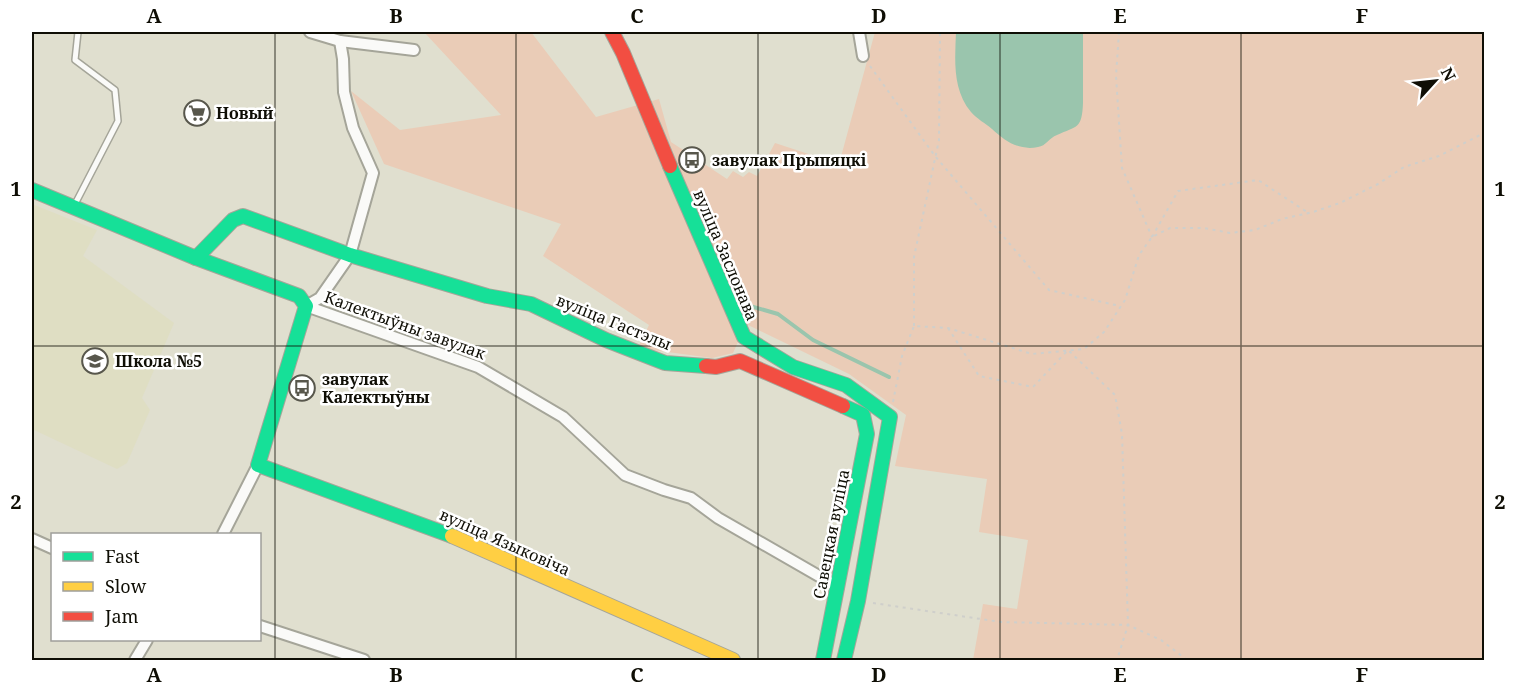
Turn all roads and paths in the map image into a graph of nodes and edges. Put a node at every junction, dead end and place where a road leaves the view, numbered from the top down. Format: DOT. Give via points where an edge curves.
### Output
graph roads {
  1 [pos="78,32"];
  2 [pos="310,32"];
  3 [pos="612,32"];
  4 [pos="859,32"];
  5 [pos="940,32"];
  6 [pos="1119,32"];
  7 [pos="340,41"];
  8 [pos="414,50"];
  9 [pos="863,56"];
  10 [pos="1485,133"];
  11 [pos="935,156"];
  12 [pos="32,190"];
  13 [pos="74,207"];
  14 [pos="1309,213"];
  15 [pos="1152,237"];
  16 [pos="350,255"];
  17 [pos="196,258"];
  18 [pos="306,306"];
  19 [pos="1121,306"];
  20 [pos="914,326"];
  21 [pos="948,328"];
  22 [pos="1068,350"];
  23 [pos="863,415"];
  24 [pos="890,417"];
  25 [pos="258,465"];
  26 [pos="224,533"];
  27 [pos="32,539"];
  28 [pos="51,548"];
  29 [pos="838,586"];
  30 [pos="858,601"];
  31 [pos="1128,625"];
  32 [pos="261,626"];
  33 [pos="146,641"];
  34 [pos="135,660"];
  35 [pos="364,660"];
  36 [pos="733,660"];
  37 [pos="822,660"];
  38 [pos="844,660"];
  39 [pos="1117,660"];
  40 [pos="1187,660"];
  1 -- 13 [label="lane" via="75,60 115,90 118,121"];
  2 -- 7 [label="street"];
  3 -- 24 [label="street, вуліца Заслонава" via="744,338 793,367 846,385"];
  4 -- 9 [label="street"];
  5 -- 11 [label="path" via="939,140"];
  6 -- 15 [label="path" via="1116,76 1122,168"];
  7 -- 8 [label="street"];
  7 -- 16 [label="street" via="346,101 353,128 373,172"];
  9 -- 11 [label="path"];
  10 -- 14 [label="path" via="1439,156 1404,167 1340,203"];
  11 -- 19 [label="path" via="1049,291"];
  11 -- 20 [label="path" via="914,258"];
  12 -- 13 [label="street, Калектыўны завулак"];
  13 -- 17 [label="street, Калектыўны завулак"];
  14 -- 15 [label="path" via="1255,230 1230,233 1170,228"];
  14 -- 15 [label="path" via="1258,180 1179,191"];
  15 -- 19 [label="path" via="1139,255"];
  16 -- 17 [label="street, вуліца Гастэлы" via="243,216 233,220"];
  16 -- 18 [label="street" via="320,298"];
  16 -- 23 [label="street, вуліца Гастэлы" via="488,296 531,304 665,363 716,367 740,361"];
  17 -- 18 [label="street, Калектыўны завулак" via="299,296"];
  18 -- 25 [label="street"];
  18 -- 29 [label="street, Калектыўны завулак" via="478,367 563,417 625,475 691,498 718,518"];
  19 -- 22 [label="path" via="1104,332 1084,349"];
  20 -- 21 [label="path"];
  20 -- 24 [label="path" via="902,356"];
  21 -- 22 [label="path" via="1032,354"];
  21 -- 22 [label="path" via="979,376 1034,387"];
  22 -- 31 [label="path" via="1115,395 1122,434"];
  23 -- 29 [label="street, Савецкая вуліца" via="867,434"];
  24 -- 30 [label="street"];
  25 -- 26 [label="street"];
  25 -- 36 [label="street, вуліца Языковіча" via="443,532"];
  27 -- 28 [label="street"];
  29 -- 37 [label="street, Савецкая вуліца"];
  30 -- 31 [label="path" via="1001,622"];
  30 -- 38 [label="street"];
  31 -- 39 [label="path"];
  31 -- 40 [label="path" via="1161,640"];
  32 -- 35 [label="street"];
  33 -- 34 [label="street"];
}
